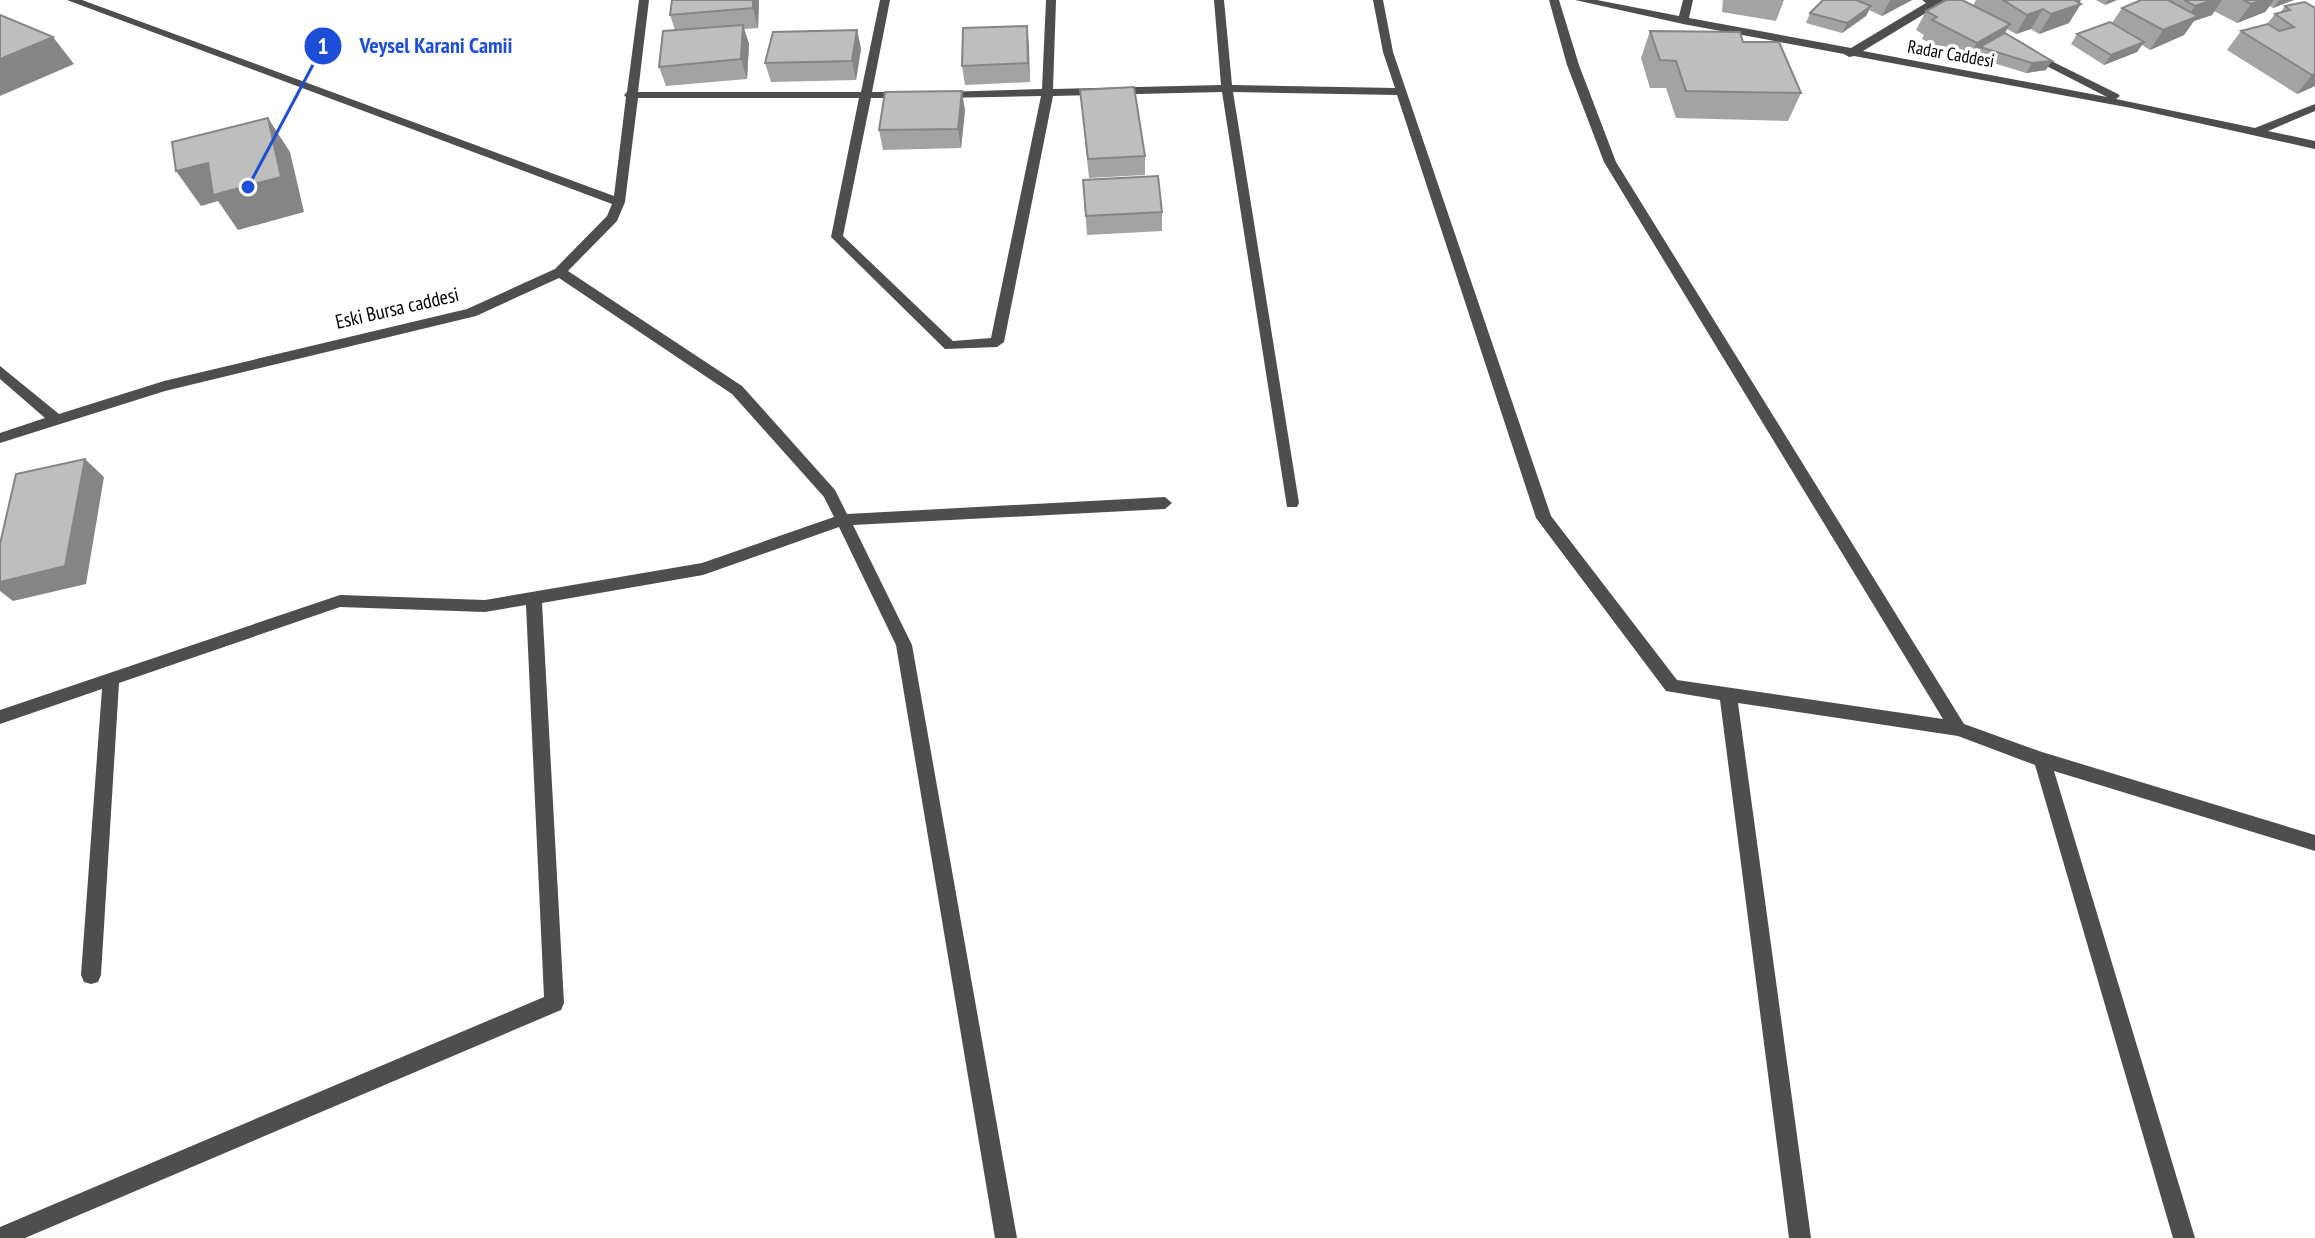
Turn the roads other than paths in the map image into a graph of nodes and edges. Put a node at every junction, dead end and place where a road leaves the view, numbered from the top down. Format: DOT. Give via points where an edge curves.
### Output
graph roads {
  1 [pos="72,0"];
  2 [pos="644,0"];
  3 [pos="885,0"];
  4 [pos="1051,0"];
  5 [pos="1219,0"];
  6 [pos="1378,0"];
  7 [pos="1554,0"];
  8 [pos="1580,0"];
  9 [pos="1688,0"];
  10 [pos="1933,1"];
  11 [pos="1960,17"];
  12 [pos="1683,21"];
  13 [pos="2017,46"];
  14 [pos="1849,54"];
  15 [pos="1227,88"];
  16 [pos="1401,92"];
  17 [pos="630,95"];
  18 [pos="866,95"];
  19 [pos="911,95"];
  20 [pos="926,95"];
  21 [pos="1047,95"];
  22 [pos="2131,105"];
  23 [pos="2315,107"];
  24 [pos="2254,133"];
  25 [pos="2315,145"];
  26 [pos="619,202"];
  27 [pos="560,272"];
  28 [pos="0,371"];
  29 [pos="54,418"];
  30 [pos="0,438"];
  31 [pos="1165,503"];
  32 [pos="1292,503"];
  33 [pos="842,520"];
  34 [pos="534,598"];
  35 [pos="111,679"];
  36 [pos="1728,694"];
  37 [pos="0,717"];
  38 [pos="1958,729"];
  39 [pos="2042,760"];
  40 [pos="2315,843"];
  41 [pos="91,975"];
  42 [pos="0,1238"];
  43 [pos="1006,1238"];
  44 [pos="1800,1238"];
  45 [pos="2184,1238"];
  1 -- 26 [label="street"];
  2 -- 17 [label="street, Eski Bursa caddesi"];
  3 -- 18 [label="street"];
  4 -- 21 [label="street"];
  5 -- 15 [label="street"];
  6 -- 16 [label="street"];
  7 -- 38 [label="street" via="1610,162"];
  8 -- 12 [label="street, Radar Caddesi"];
  9 -- 12 [label="street"];
  10 -- 11 [label="street"];
  10 -- 14 [label="street"];
  12 -- 14 [label="street, Radar Caddesi"];
  13 -- 22 [label="street"];
  14 -- 22 [label="street, Radar Caddesi"];
  15 -- 16 [label="street"];
  15 -- 21 [label="street"];
  15 -- 32 [label="street"];
  16 -- 36 [label="street" via="1544,518 1672,686"];
  17 -- 18 [label="street"];
  17 -- 26 [label="street, Eski Bursa caddesi"];
  18 -- 19 [label="street"];
  18 -- 21 [label="street" via="837,237 950,346 997,342"];
  20 -- 21 [label="street"];
  22 -- 24 [label="street, Radar Caddesi"];
  23 -- 24 [label="street"];
  24 -- 25 [label="street, Radar Caddesi"];
  26 -- 27 [label="street, Eski Bursa caddesi" via="613,218"];
  27 -- 29 [label="street, Eski Bursa caddesi" via="471,313 303,350"];
  27 -- 33 [label="street" via="737,390 830,494"];
  28 -- 29 [label="street"];
  29 -- 30 [label="street, Eski Bursa caddesi"];
  31 -- 33 [label="street"];
  33 -- 34 [label="street" via="703,569"];
  33 -- 43 [label="street" via="904,645"];
  34 -- 35 [label="street" via="485,606 340,601"];
  34 -- 42 [label="street" via="554,1003"];
  35 -- 37 [label="street"];
  35 -- 41 [label="street"];
  36 -- 38 [label="street"];
  36 -- 44 [label="street"];
  38 -- 39 [label="street"];
  39 -- 40 [label="street"];
  39 -- 45 [label="street"];
}
